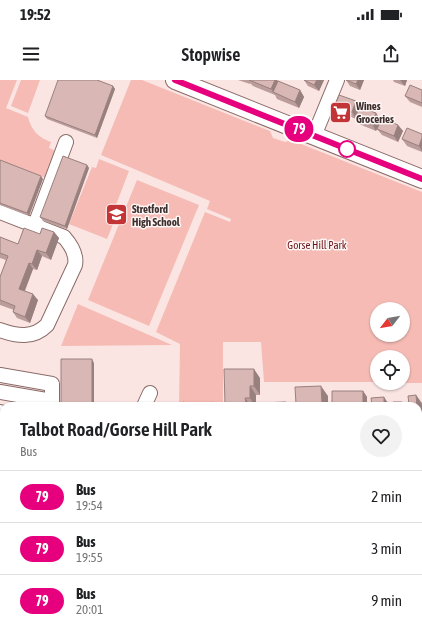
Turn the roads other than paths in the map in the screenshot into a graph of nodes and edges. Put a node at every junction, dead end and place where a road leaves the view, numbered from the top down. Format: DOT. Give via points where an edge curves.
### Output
graph roads {
  1 [pos="175,80"];
  2 [pos="337,80"];
  3 [pos="314,136"];
  4 [pos="66,142"];
  5 [pos="422,179"];
  6 [pos="0,212"];
  7 [pos="35,225"];
  8 [pos="0,330"];
  9 [pos="0,375"];
  10 [pos="0,392"];
  11 [pos="150,393"];
  12 [pos="47,402"];
  13 [pos="52,402"];
  14 [pos="146,402"];
  1 -- 3 [label="main road"];
  2 -- 3 [label="street"];
  3 -- 5 [label="main road"];
  4 -- 7 [label="street"];
  6 -- 7 [label="street"];
  7 -- 8 [label="street" via="64,237 74,253 75,265 47,325 33,334 20,336"];
  9 -- 13 [label="street" via="52,384"];
  10 -- 12 [label="street"];
  11 -- 14 [label="street"];
}
